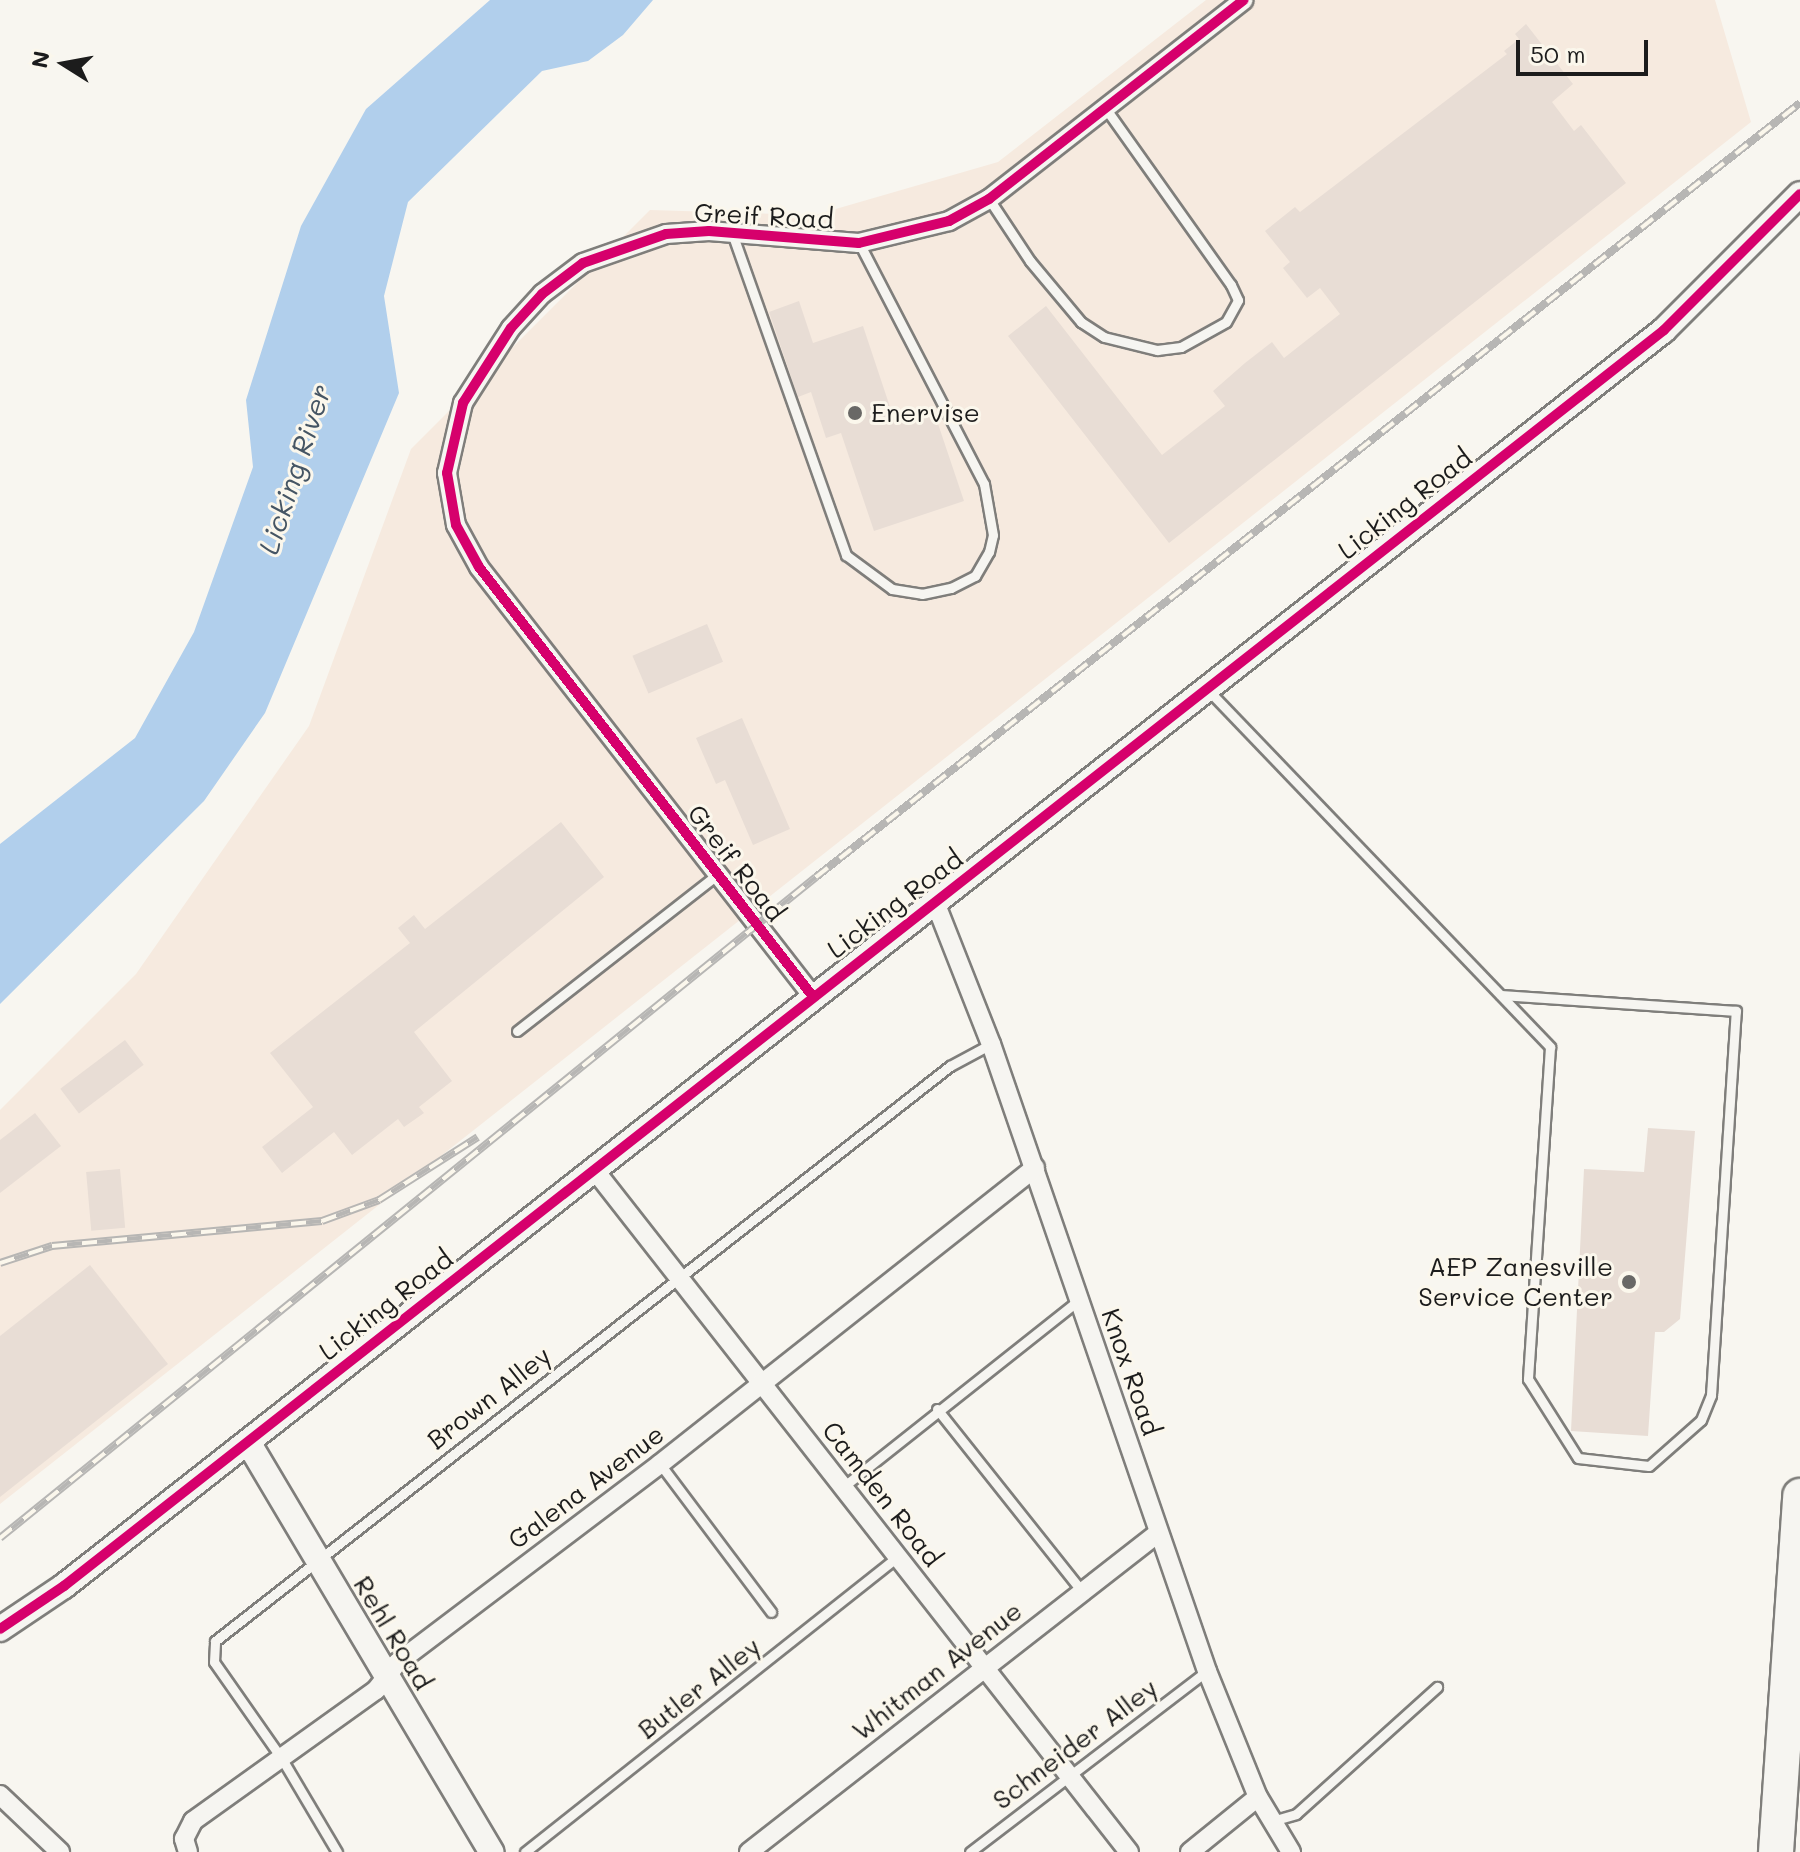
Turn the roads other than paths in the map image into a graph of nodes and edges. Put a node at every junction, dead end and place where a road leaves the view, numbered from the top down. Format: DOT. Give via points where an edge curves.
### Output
graph roads {
  1 [pos="1244,0"];
  2 [pos="1106,109"];
  3 [pos="1800,194"];
  4 [pos="989,199"];
  5 [pos="732,233"];
  6 [pos="859,243"];
  7 [pos="1206,689"];
  8 [pos="717,875"];
  9 [pos="935,902"];
  10 [pos="811,994"];
  11 [pos="1502,995"];
  12 [pos="517,1031"];
  13 [pos="991,1044"];
  14 [pos="593,1168"];
  15 [pos="1035,1168"];
  16 [pos="679,1278"];
  17 [pos="1079,1300"];
  18 [pos="761,1383"];
  19 [pos="937,1409"];
  20 [pos="248,1442"];
  21 [pos="660,1464"];
  22 [pos="843,1487"];
  23 [pos="1800,1496"];
  24 [pos="1158,1533"];
  25 [pos="898,1556"];
  26 [pos="318,1561"];
  27 [pos="1082,1591"];
  28 [pos="771,1612"];
  29 [pos="0,1629"];
  30 [pos="984,1666"];
  31 [pos="1207,1671"];
  32 [pos="387,1677"];
  33 [pos="1437,1687"];
  34 [pos="282,1759"];
  35 [pos="1069,1774"];
  36 [pos="0,1795"];
  37 [pos="1258,1797"];
  38 [pos="1272,1821"];
  39 [pos="60,1852"];
  40 [pos="188,1852"];
  41 [pos="337,1852"];
  42 [pos="491,1852"];
  43 [pos="525,1852"];
  44 [pos="749,1852"];
  45 [pos="970,1852"];
  46 [pos="1129,1852"];
  47 [pos="1190,1852"];
  48 [pos="1291,1852"];
  49 [pos="1776,1852"];
  1 -- 2 [label="street, Greif Road"];
  2 -- 4 [label="street, Greif Road"];
  2 -- 4 [label="lane" via="1231,285 1238,300 1226,322 1181,347 1157,350 1104,337 1081,322 1030,261"];
  3 -- 7 [label="street, Licking Road" via="1664,330"];
  4 -- 6 [label="street, Greif Road" via="917,232"];
  5 -- 6 [label="street, Greif Road"];
  5 -- 6 [label="lane" via="846,555 892,589 922,594 951,588 975,576 989,552 993,535 984,484"];
  5 -- 8 [label="street, Greif Road" via="666,234 611,249 542,294 478,373 452,437 447,473 456,525 479,567"];
  7 -- 9 [label="street, Licking Road"];
  7 -- 11 [label="lane"];
  8 -- 10 [label="street, Greif Road"];
  8 -- 12 [label="lane"];
  9 -- 10 [label="street, Licking Road"];
  9 -- 13 [label="street, Knox Road"];
  10 -- 14 [label="street, Licking Road"];
  11 -- 11 [label="lane" via="1550,1047 1528,1379 1578,1458 1649,1466 1701,1420 1711,1395 1736,1011"];
  13 -- 15 [label="street, Knox Road"];
  13 -- 16 [label="lane, Brown Alley" via="950,1066"];
  14 -- 16 [label="street, Camden Road"];
  14 -- 20 [label="street, Licking Road"];
  15 -- 17 [label="street, Knox Road"];
  15 -- 18 [label="street, Galena Avenue"];
  16 -- 18 [label="street, Camden Road"];
  16 -- 26 [label="lane, Brown Alley"];
  17 -- 19 [label="lane"];
  17 -- 24 [label="street, Knox Road"];
  18 -- 21 [label="street, Galena Avenue"];
  18 -- 22 [label="street, Camden Road"];
  19 -- 22 [label="lane"];
  19 -- 27 [label="lane"];
  20 -- 26 [label="street, Rehl Road"];
  20 -- 29 [label="street, Licking Road" via="64,1586"];
  21 -- 28 [label="lane"];
  21 -- 32 [label="street, Galena Avenue" via="397,1663"];
  22 -- 25 [label="street, Camden Road"];
  23 -- 49 [label="highway"];
  24 -- 27 [label="street, Whitman Avenue"];
  24 -- 31 [label="street, Knox Road"];
  25 -- 30 [label="street, Camden Road"];
  25 -- 43 [label="lane, Butler Alley"];
  26 -- 32 [label="street, Rehl Road"];
  26 -- 34 [label="lane, Brown Alley" via="211,1649 214,1662"];
  27 -- 30 [label="street, Whitman Avenue"];
  30 -- 35 [label="street, Camden Road"];
  30 -- 44 [label="street, Whitman Avenue"];
  31 -- 35 [label="lane, Schneider Alley"];
  31 -- 37 [label="street, Knox Road"];
  32 -- 34 [label="street, Galena Avenue"];
  32 -- 42 [label="street, Rehl Road"];
  33 -- 38 [label="lane" via="1296,1814"];
  34 -- 40 [label="street, Galena Avenue" via="193,1821 184,1839"];
  34 -- 41 [label="lane, Brown Alley"];
  35 -- 45 [label="lane, Schneider Alley"];
  35 -- 46 [label="street, Camden Road"];
  36 -- 39 [label="street"];
  37 -- 38 [label="street, Knox Road"];
  37 -- 47 [label="street"];
  38 -- 48 [label="street, Knox Road"];
}
